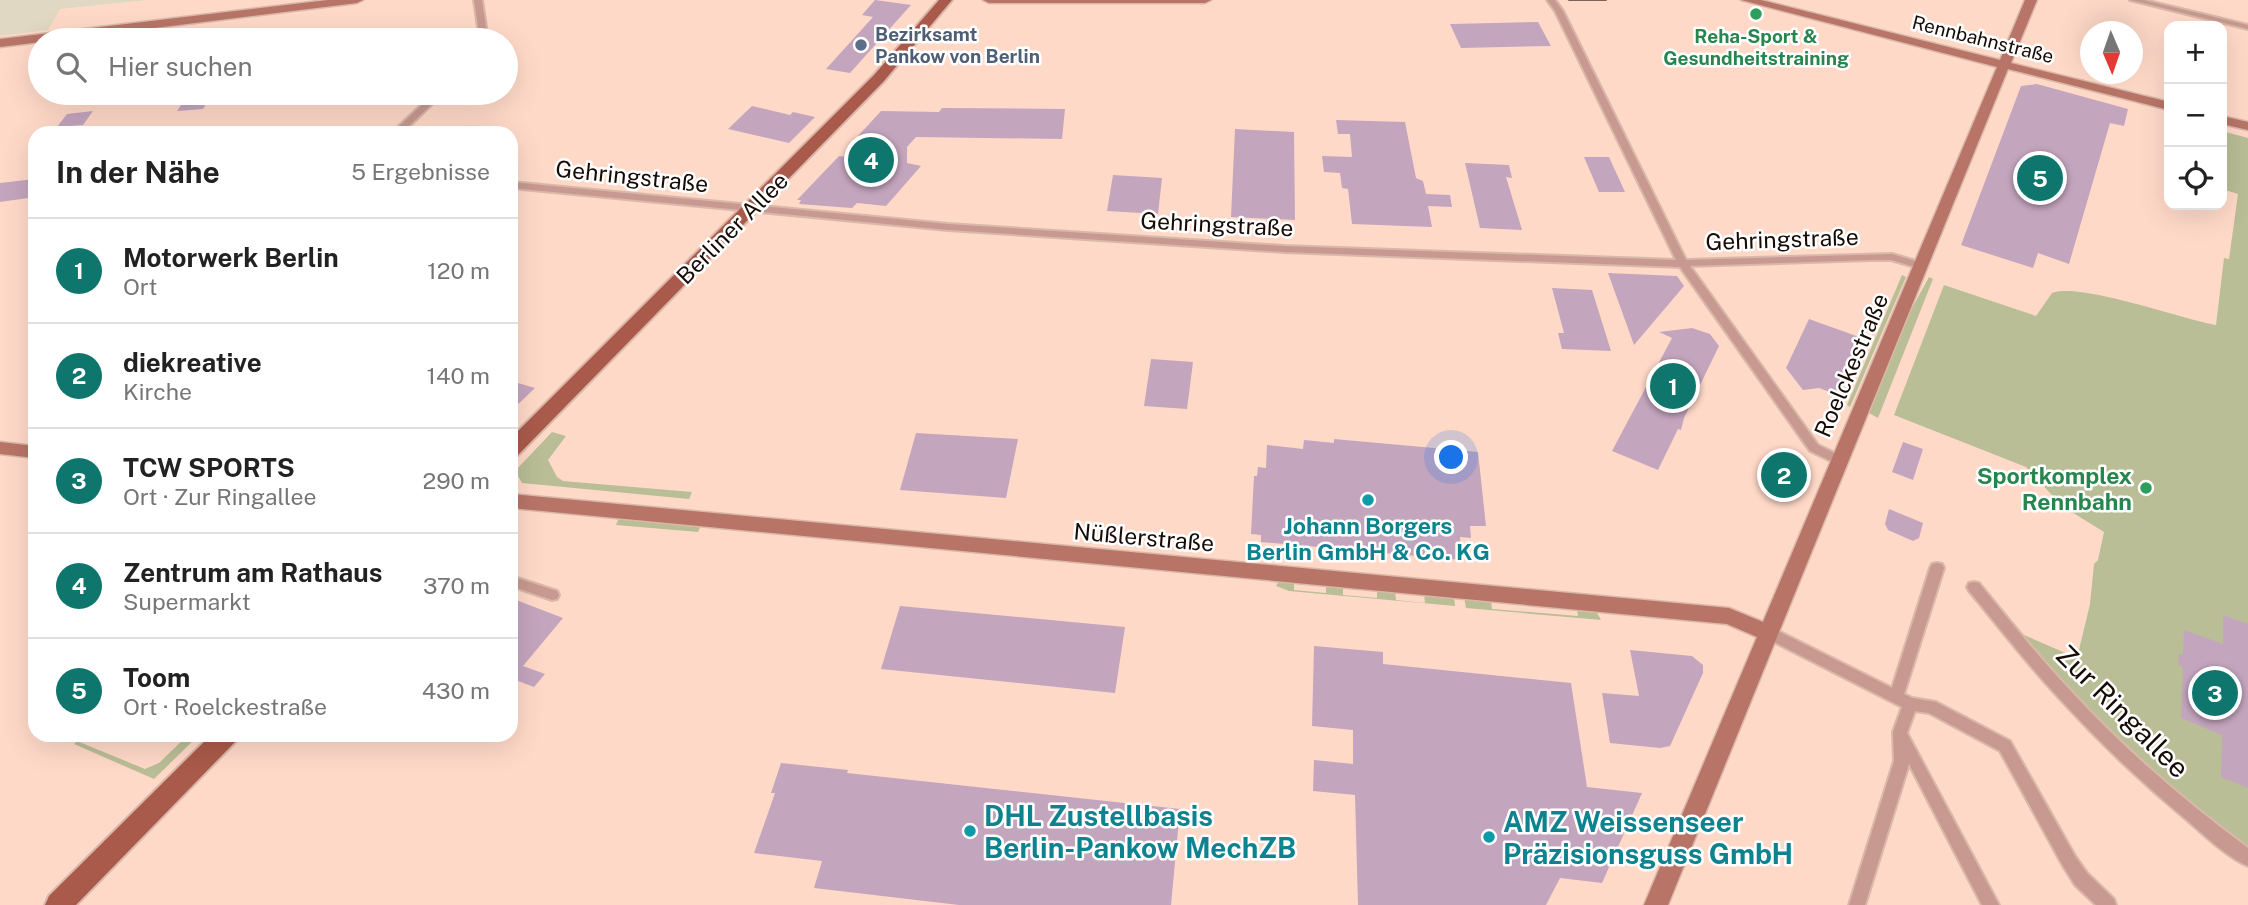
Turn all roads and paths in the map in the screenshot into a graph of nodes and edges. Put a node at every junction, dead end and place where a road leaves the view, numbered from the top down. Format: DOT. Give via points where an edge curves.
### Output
graph roads {
  1 [pos="357,0"];
  2 [pos="478,0"];
  3 [pos="946,0"];
  4 [pos="989,0"];
  5 [pos="1205,0"];
  6 [pos="1551,0"];
  7 [pos="1747,0"];
  8 [pos="2031,0"];
  9 [pos="2134,0"];
  10 [pos="2248,27"];
  11 [pos="125,28"];
  12 [pos="482,28"];
  13 [pos="28,40"];
  14 [pos="0,43"];
  15 [pos="2006,65"];
  16 [pos="426,105"];
  17 [pos="2164,105"];
  18 [pos="2227,121"];
  19 [pos="404,126"];
  20 [pos="2248,126"];
  21 [pos="518,186"];
  22 [pos="751,209"];
  23 [pos="1683,264"];
  24 [pos="1922,266"];
  25 [pos="518,443"];
  26 [pos="0,448"];
  27 [pos="28,451"];
  28 [pos="1839,460"];
  29 [pos="518,502"];
  30 [pos="1937,568"];
  31 [pos="518,584"];
  32 [pos="1974,587"];
  33 [pos="552,596"];
  34 [pos="1769,633"];
  35 [pos="1903,701"];
  36 [pos="1900,732"];
  37 [pos="220,742"];
  38 [pos="2248,858"];
  39 [pos="58,905"];
  40 [pos="1656,905"];
  41 [pos="1857,905"];
  42 [pos="1991,905"];
  43 [pos="2108,905"];
  1 -- 11 [label="street"];
  2 -- 12 [label="street"];
  3 -- 22 [label="main road, Berliner Allee" via="874,83"];
  4 -- 5 [label="street"];
  6 -- 23 [label="street"];
  7 -- 15 [label="street, Rennbahnstraße"];
  8 -- 15 [label="street, Roelckestraße"];
  9 -- 10 [label="street"];
  13 -- 14 [label="street"];
  15 -- 17 [label="street, Rennbahnstraße"];
  15 -- 24 [label="street, Roelckestraße"];
  16 -- 19 [label="street"];
  18 -- 20 [label="street"];
  21 -- 22 [label="street, Gehringstraße"];
  22 -- 23 [label="street, Gehringstraße" via="1276,249"];
  22 -- 25 [label="main road, Berliner Allee"];
  23 -- 24 [label="street, Gehringstraße" via="1892,257"];
  23 -- 28 [label="street" via="1814,448"];
  24 -- 28 [label="street, Roelckestraße"];
  26 -- 27 [label="street"];
  28 -- 34 [label="street, Roelckestraße"];
  29 -- 34 [label="street, Nüßlerstraße" via="1729,617"];
  30 -- 35 [label="street"];
  31 -- 33 [label="street"];
  32 -- 38 [label="street, Zur Ringallee" via="2064,694 2113,744"];
  34 -- 35 [label="street"];
  34 -- 40 [label="street, Roelckestraße"];
  35 -- 36 [label="street"];
  35 -- 43 [label="street" via="1930,707 2005,746 2069,861"];
  36 -- 41 [label="street" via="1902,761"];
  36 -- 42 [label="street"];
  37 -- 39 [label="main road"];
}
